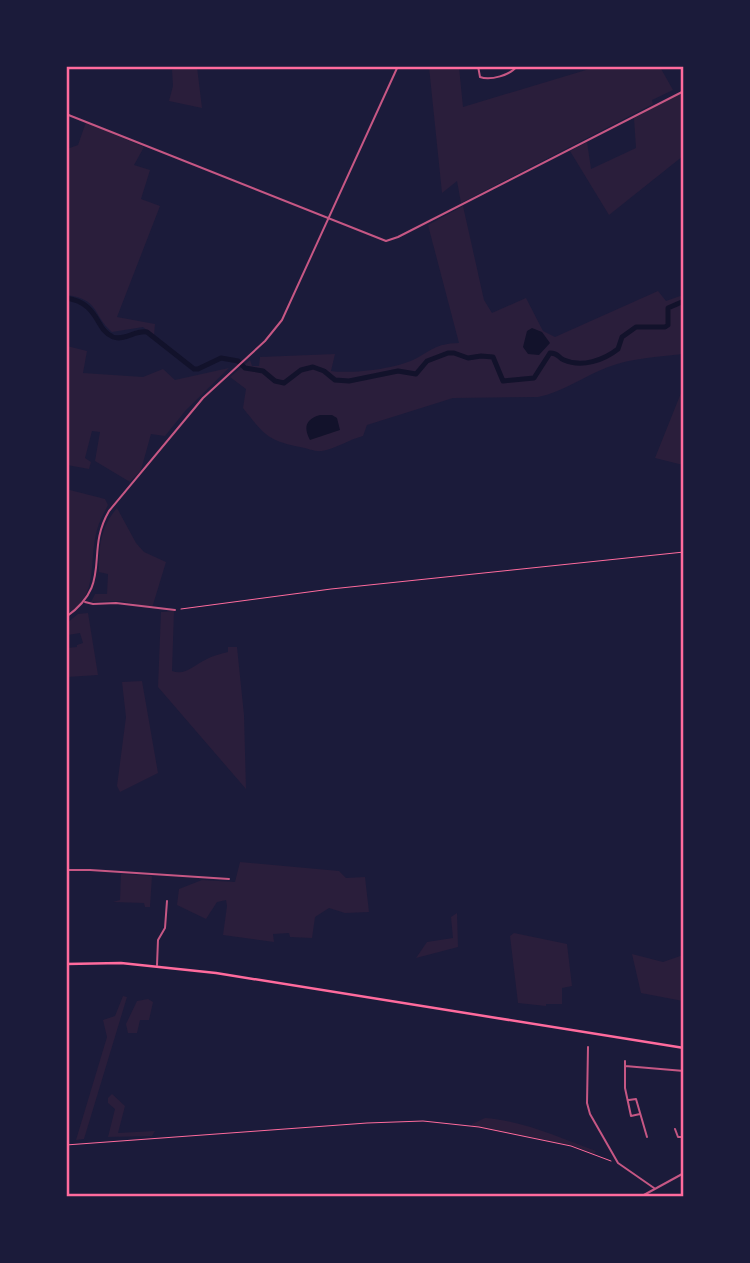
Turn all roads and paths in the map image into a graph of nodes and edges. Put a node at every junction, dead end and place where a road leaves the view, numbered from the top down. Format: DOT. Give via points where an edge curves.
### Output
graph roads {
  1 [pos="398,66"];
  2 [pos="478,66"];
  3 [pos="517,66"];
  4 [pos="684,91"];
  5 [pos="66,114"];
  6 [pos="329,219"];
  7 [pos="684,552"];
  8 [pos="85,602"];
  9 [pos="175,610"];
  10 [pos="66,617"];
  11 [pos="66,870"];
  12 [pos="229,879"];
  13 [pos="167,901"];
  14 [pos="66,964"];
  15 [pos="157,966"];
  16 [pos="588,1047"];
  17 [pos="684,1048"];
  18 [pos="625,1061"];
  19 [pos="625,1066"];
  20 [pos="684,1071"];
  21 [pos="628,1100"];
  22 [pos="640,1114"];
  23 [pos="674,1129"];
  24 [pos="646,1137"];
  25 [pos="684,1137"];
  26 [pos="66,1144"];
  27 [pos="618,1163"];
  28 [pos="684,1173"];
  29 [pos="655,1189"];
  30 [pos="644,1196"];
  1 -- 6 [label="street"];
  2 -- 3 [label="street" via="480,77 487,79"];
  4 -- 6 [label="street" via="392,240 380,240"];
  5 -- 6 [label="street"];
  6 -- 8 [label="street" via="282,320 182,421 109,511 99,533 94,582"];
  7 -- 9 [label="path"];
  8 -- 9 [label="street"];
  8 -- 10 [label="street"];
  11 -- 12 [label="street"];
  13 -- 15 [label="street"];
  14 -- 15 [label="main road"];
  15 -- 17 [label="main road"];
  16 -- 27 [label="street" via="588,1109"];
  18 -- 19 [label="street"];
  19 -- 20 [label="street"];
  19 -- 21 [label="street"];
  21 -- 22 [label="street" via="636,1099"];
  21 -- 22 [label="street" via="631,1116"];
  22 -- 24 [label="street"];
  23 -- 25 [label="street" via="678,1137"];
  26 -- 27 [label="path" via="433,1122 571,1146"];
  27 -- 29 [label="street"];
  28 -- 29 [label="street"];
  29 -- 30 [label="street"];
}
